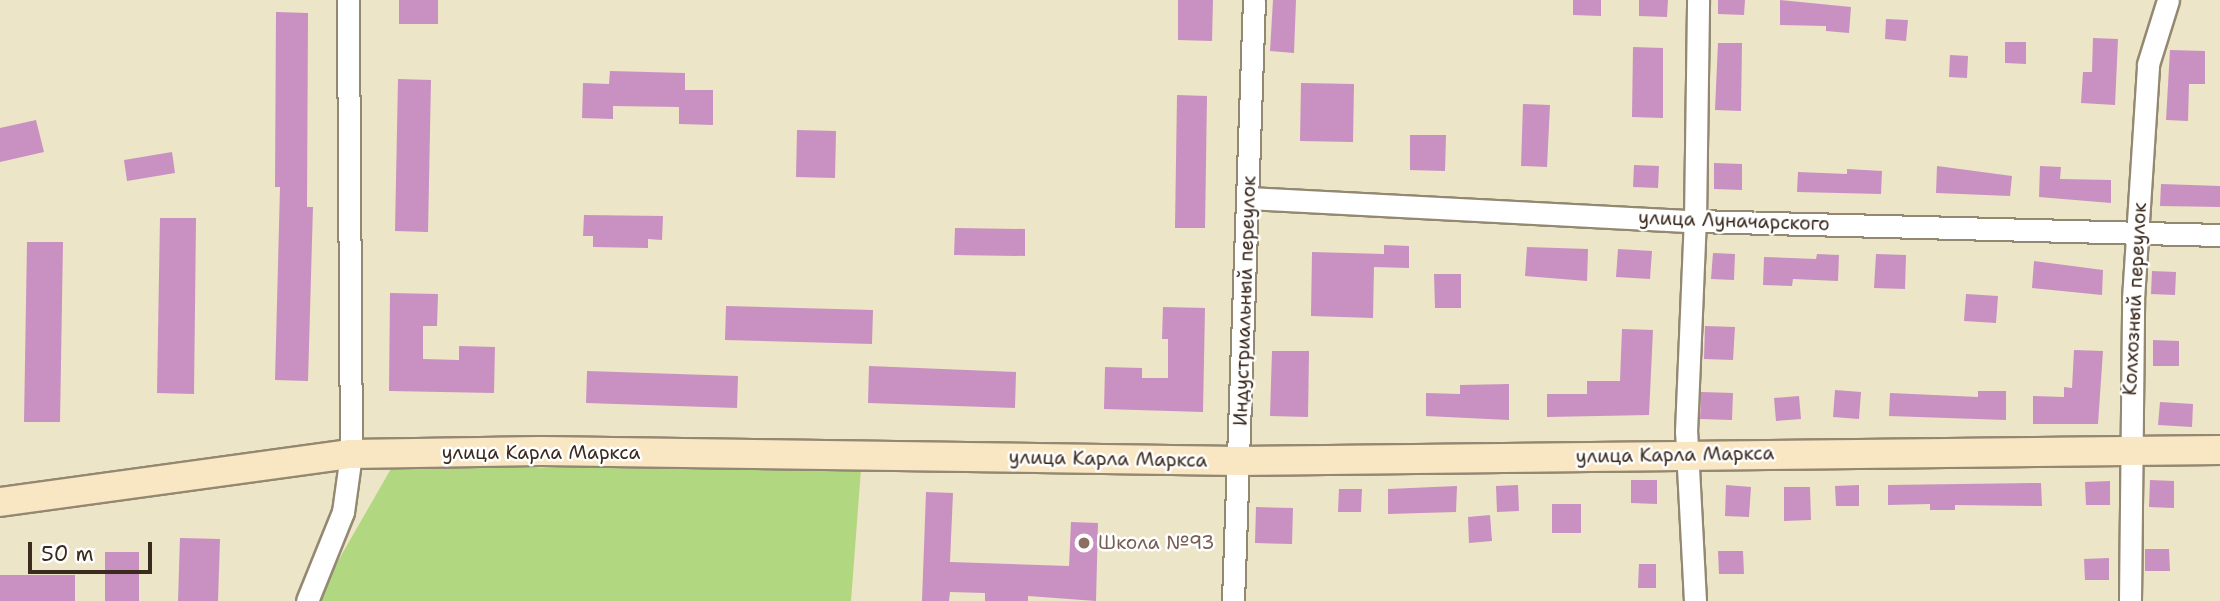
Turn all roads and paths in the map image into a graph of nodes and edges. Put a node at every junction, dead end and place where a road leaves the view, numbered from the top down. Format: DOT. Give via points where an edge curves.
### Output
graph roads {
  1 [pos="348,0"];
  2 [pos="1254,0"];
  3 [pos="1698,0"];
  4 [pos="2168,0"];
  5 [pos="1249,198"];
  6 [pos="1695,221"];
  7 [pos="2139,232"];
  8 [pos="2220,234"];
  9 [pos="2220,450"];
  10 [pos="2129,451"];
  11 [pos="351,454"];
  12 [pos="1687,455"];
  13 [pos="1239,461"];
  14 [pos="0,502"];
  15 [pos="307,601"];
  16 [pos="1233,601"];
  17 [pos="1695,601"];
  18 [pos="2130,601"];
  1 -- 11 [label="street"];
  2 -- 5 [label="street, Индустриальный переулок"];
  3 -- 6 [label="street"];
  4 -- 7 [label="street, Колхозный переулок" via="2148,64"];
  5 -- 6 [label="street, улица Луначарского"];
  5 -- 13 [label="street, Индустриальный переулок"];
  6 -- 7 [label="street, улица Луначарского"];
  6 -- 12 [label="street"];
  7 -- 8 [label="street, улица Луначарского"];
  7 -- 10 [label="street, Колхозный переулок"];
  9 -- 10 [label="main road, улица Карла Маркса"];
  10 -- 12 [label="main road, улица Карла Маркса"];
  10 -- 18 [label="street, Колхозный переулок"];
  11 -- 13 [label="main road, улица Карла Маркса" via="545,451"];
  11 -- 14 [label="main road, улица Карла Маркса"];
  11 -- 15 [label="street" via="343,512"];
  12 -- 13 [label="main road, улица Карла Маркса"];
  12 -- 17 [label="street"];
  13 -- 16 [label="street, Индустриальный переулок"];
}
